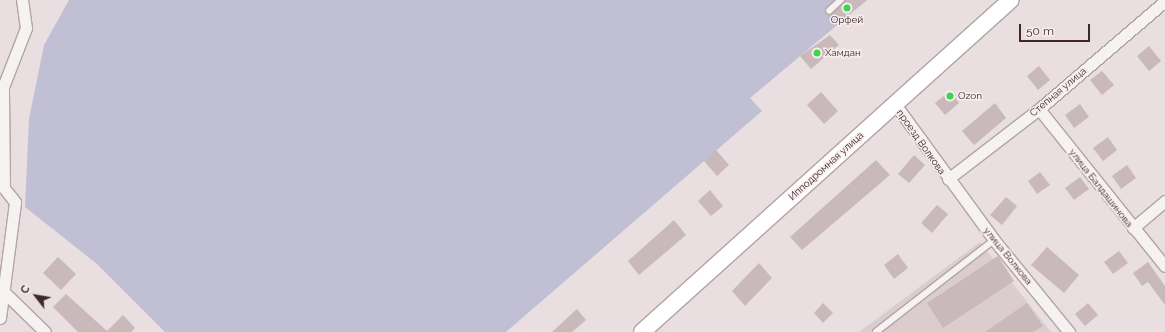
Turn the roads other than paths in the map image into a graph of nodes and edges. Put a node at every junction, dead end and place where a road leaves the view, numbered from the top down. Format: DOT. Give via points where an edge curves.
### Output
graph roads {
  1 [pos="22,0"];
  2 [pos="841,0"];
  3 [pos="1011,0"];
  4 [pos="1165,1"];
  5 [pos="829,11"];
  6 [pos="895,104"];
  7 [pos="1039,109"];
  8 [pos="948,179"];
  9 [pos="2,189"];
  10 [pos="1165,201"];
  11 [pos="1133,228"];
  12 [pos="994,240"];
  13 [pos="1165,266"];
  14 [pos="4,292"];
  15 [pos="0,318"];
  16 [pos="45,332"];
  17 [pos="642,332"];
  18 [pos="876,332"];
  19 [pos="1069,332"];
  1 -- 9 [label="street" via="26,28 3,87"];
  2 -- 5 [label="lane"];
  3 -- 6 [label="main road, Ипподромная улица"];
  4 -- 7 [label="street, Степная улица"];
  6 -- 8 [label="street, проезд Волкова"];
  6 -- 17 [label="main road, Ипподромная улица"];
  7 -- 8 [label="street, Степная улица"];
  7 -- 11 [label="street, улица Балдашинова"];
  8 -- 12 [label="street, улица Волкова"];
  9 -- 14 [label="street" via="15,202"];
  10 -- 11 [label="street"];
  11 -- 13 [label="street, улица Балдашинова"];
  12 -- 18 [label="lane"];
  12 -- 19 [label="street, улица Волкова"];
  14 -- 15 [label="street"];
  14 -- 16 [label="street"];
}
